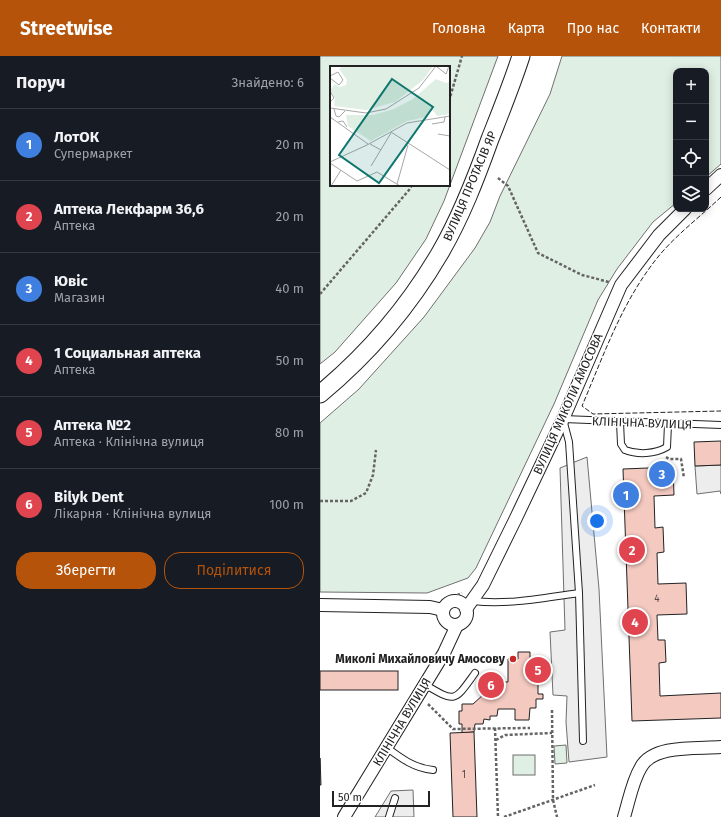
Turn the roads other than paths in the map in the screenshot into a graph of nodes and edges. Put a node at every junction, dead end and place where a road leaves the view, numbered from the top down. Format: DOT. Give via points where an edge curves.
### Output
graph roads {
  1 [pos="521,56"];
  2 [pos="721,175"];
  3 [pos="709,186"];
  4 [pos="682,212"];
  5 [pos="320,394"];
  6 [pos="563,419"];
  7 [pos="620,422"];
  8 [pos="668,424"];
  9 [pos="721,425"];
  10 [pos="579,593"];
  11 [pos="320,605"];
  12 [pos="469,605"];
  13 [pos="443,610"];
  14 [pos="457,625"];
  15 [pos="475,673"];
  16 [pos="424,684"];
  17 [pos="583,741"];
  18 [pos="721,747"];
  19 [pos="386,748"];
  20 [pos="433,770"];
  21 [pos="395,798"];
  22 [pos="344,817"];
  23 [pos="389,817"];
  24 [pos="624,817"];
  1 -- 5 [label="main road, ВУЛИЦЯ ПРОТАСІВ ЯР" via="457,222 440,253 420,285 382,333"];
  2 -- 3 [label="street"];
  4 -- 6 [label="street, ВУЛИЦЯ МИКОЛИ АМОСОВА" via="659,234 622,285"];
  6 -- 7 [label="lane, КЛІНІЧНА ВУЛИЦЯ"];
  6 -- 10 [label="lane" via="569,442"];
  6 -- 12 [label="street, ВУЛИЦЯ МИКОЛИ АМОСОВА" via="483,584"];
  7 -- 8 [label="lane, КЛІНІЧНА ВУЛИЦЯ"];
  7 -- 8 [label="lane" via="621,444 625,450 633,453 659,452 667,447"];
  8 -- 9 [label="lane, КЛІНІЧНА ВУЛИЦЯ"];
  10 -- 12 [label="lane"];
  10 -- 17 [label="lane"];
  11 -- 13 [label="street" via="430,607"];
  12 -- 13 [label="street" via="454,601 447,604"];
  12 -- 14 [label="street" via="464,620"];
  13 -- 14 [label="street" via="446,622"];
  14 -- 16 [label="street, КЛІНІЧНА ВУЛИЦЯ" via="444,653"];
  15 -- 16 [label="lane" via="455,697 448,698"];
  16 -- 19 [label="street, КЛІНІЧНА ВУЛИЦЯ"];
  18 -- 24 [label="street" via="662,751 647,759 637,776"];
  19 -- 20 [label="lane" via="408,763 422,769"];
  19 -- 22 [label="street, КЛІНІЧНА ВУЛИЦЯ"];
  21 -- 23 [label="lane"];
}
